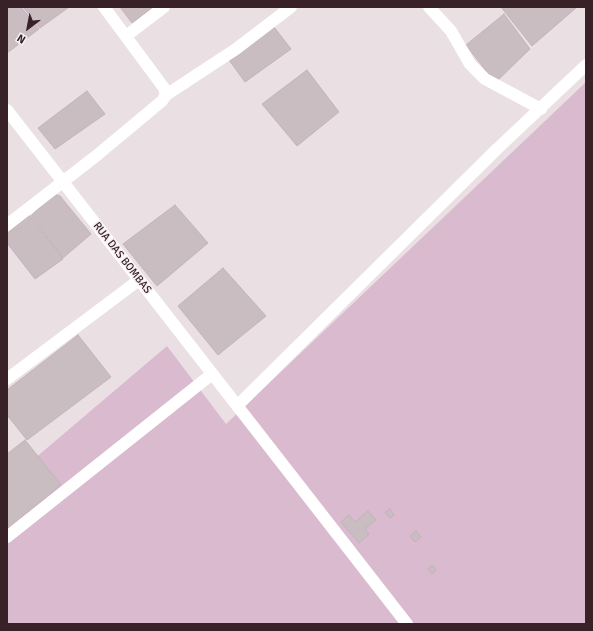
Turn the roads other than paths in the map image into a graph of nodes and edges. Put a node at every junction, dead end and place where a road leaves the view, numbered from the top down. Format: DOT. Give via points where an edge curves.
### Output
graph roads {
  1 [pos="104,7"];
  2 [pos="164,7"];
  3 [pos="291,7"];
  4 [pos="429,7"];
  5 [pos="126,36"];
  6 [pos="586,66"];
  7 [pos="166,95"];
  8 [pos="540,109"];
  9 [pos="7,110"];
  10 [pos="62,182"];
  11 [pos="7,225"];
  12 [pos="139,280"];
  13 [pos="212,374"];
  14 [pos="7,378"];
  15 [pos="237,406"];
  16 [pos="7,536"];
  17 [pos="407,624"];
  1 -- 5 [label="street"];
  2 -- 5 [label="street"];
  3 -- 7 [label="street" via="236,49"];
  4 -- 8 [label="street" via="452,31 470,64 485,79"];
  5 -- 7 [label="street" via="164,88"];
  6 -- 8 [label="street"];
  7 -- 10 [label="street" via="162,101"];
  8 -- 15 [label="street"];
  9 -- 10 [label="street, RUA DAS BOMBAS"];
  10 -- 11 [label="street"];
  10 -- 12 [label="street, RUA DAS BOMBAS"];
  12 -- 13 [label="street, RUA DAS BOMBAS"];
  12 -- 14 [label="street"];
  13 -- 15 [label="street, RUA DAS BOMBAS"];
  13 -- 16 [label="street"];
  15 -- 17 [label="street, RUA DAS BOMBAS"];
}
